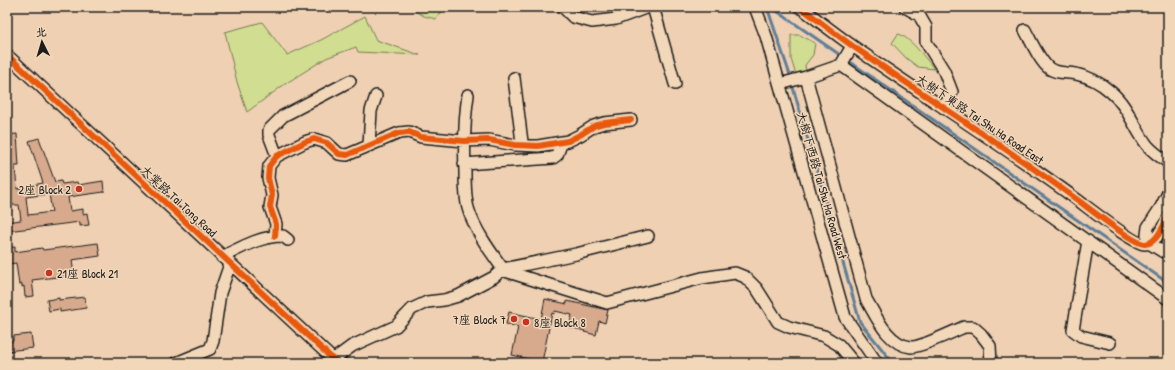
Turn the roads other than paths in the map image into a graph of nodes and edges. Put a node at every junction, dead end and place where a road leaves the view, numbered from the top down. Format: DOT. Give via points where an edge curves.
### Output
graph roads {
  1 [pos="564,7"];
  2 [pos="648,7"];
  3 [pos="653,7"];
  4 [pos="755,7"];
  5 [pos="801,7"];
  6 [pos="905,7"];
  7 [pos="1025,30"];
  8 [pos="851,48"];
  9 [pos="7,55"];
  10 [pos="842,63"];
  11 [pos="806,77"];
  12 [pos="514,78"];
  13 [pos="350,81"];
  14 [pos="675,84"];
  15 [pos="780,84"];
  16 [pos="468,95"];
  17 [pos="376,96"];
  18 [pos="944,108"];
  19 [pos="631,120"];
  20 [pos="464,141"];
  21 [pos="562,142"];
  22 [pos="370,145"];
  23 [pos="520,145"];
  24 [pos="277,156"];
  25 [pos="1168,162"];
  26 [pos="464,164"];
  27 [pos="1168,193"];
  28 [pos="1168,217"];
  29 [pos="275,236"];
  30 [pos="648,236"];
  31 [pos="288,240"];
  32 [pos="1088,241"];
  33 [pos="1149,243"];
  34 [pos="1168,252"];
  35 [pos="226,260"];
  36 [pos="502,270"];
  37 [pos="1168,299"];
  38 [pos="1110,343"];
  39 [pos="335,361"];
  40 [pos="176,363"];
  41 [pos="854,363"];
  42 [pos="877,363"];
  43 [pos="991,363"];
  1 -- 2 [label="street" via="573,17 592,22 616,19"];
  3 -- 14 [label="street"];
  4 -- 15 [label="street, 大樹下西路 Tai Shu Ha Road West"];
  5 -- 8 [label="street, 大樹下東路 Tai Shu Ha Road East"];
  6 -- 18 [label="street" via="919,15 926,27 926,42 944,71 952,92"];
  7 -- 25 [label="street" via="1049,68 1089,78 1101,83 1113,93 1123,104 1146,144"];
  8 -- 10 [label="street"];
  8 -- 18 [label="street, 大樹下東路 Tai Shu Ha Road East"];
  9 -- 35 [label="street, 大棠路 Tai Tong Road"];
  10 -- 11 [label="street"];
  10 -- 32 [label="street"];
  11 -- 15 [label="street"];
  11 -- 43 [label="street" via="866,299 885,331 898,343 912,347 964,327 972,327 990,346"];
  12 -- 23 [label="street" via="522,142"];
  13 -- 24 [label="street" via="283,116 268,130"];
  15 -- 42 [label="street, 大樹下西路 Tai Shu Ha Road West" via="845,317"];
  16 -- 20 [label="street"];
  17 -- 22 [label="street" via="371,111"];
  18 -- 33 [label="street, 大樹下東路 Tai Shu Ha Road East" via="1038,170 1120,231 1139,243"];
  19 -- 21 [label="street" via="594,126 574,139"];
  20 -- 22 [label="street" via="422,137 409,132"];
  20 -- 23 [label="street" via="489,140"];
  20 -- 26 [label="street"];
  21 -- 23 [label="street" via="538,146"];
  21 -- 26 [label="street" via="557,155 553,158"];
  22 -- 24 [label="street" via="343,156 327,143 314,139"];
  24 -- 29 [label="street" via="270,166 268,178 272,196 270,207 276,224"];
  26 -- 36 [label="street" via="468,208 482,238"];
  27 -- 33 [label="street" via="1148,227"];
  28 -- 33 [label="street"];
  29 -- 31 [label="street" via="283,236"];
  29 -- 35 [label="street" via="254,242"];
  30 -- 36 [label="street"];
  32 -- 37 [label="street"];
  32 -- 38 [label="street" via="1073,330 1080,336"];
  33 -- 34 [label="street, 大樹下東路 Tai Shu Ha Road East"];
  35 -- 39 [label="street, 大棠路 Tai Tong Road"];
  35 -- 40 [label="street" via="210,349"];
  36 -- 39 [label="street" via="458,296 427,302 412,309 396,326 352,346"];
  36 -- 41 [label="street" via="607,303 702,278 735,273 745,277 757,289 778,322 824,336 839,345"];
}
